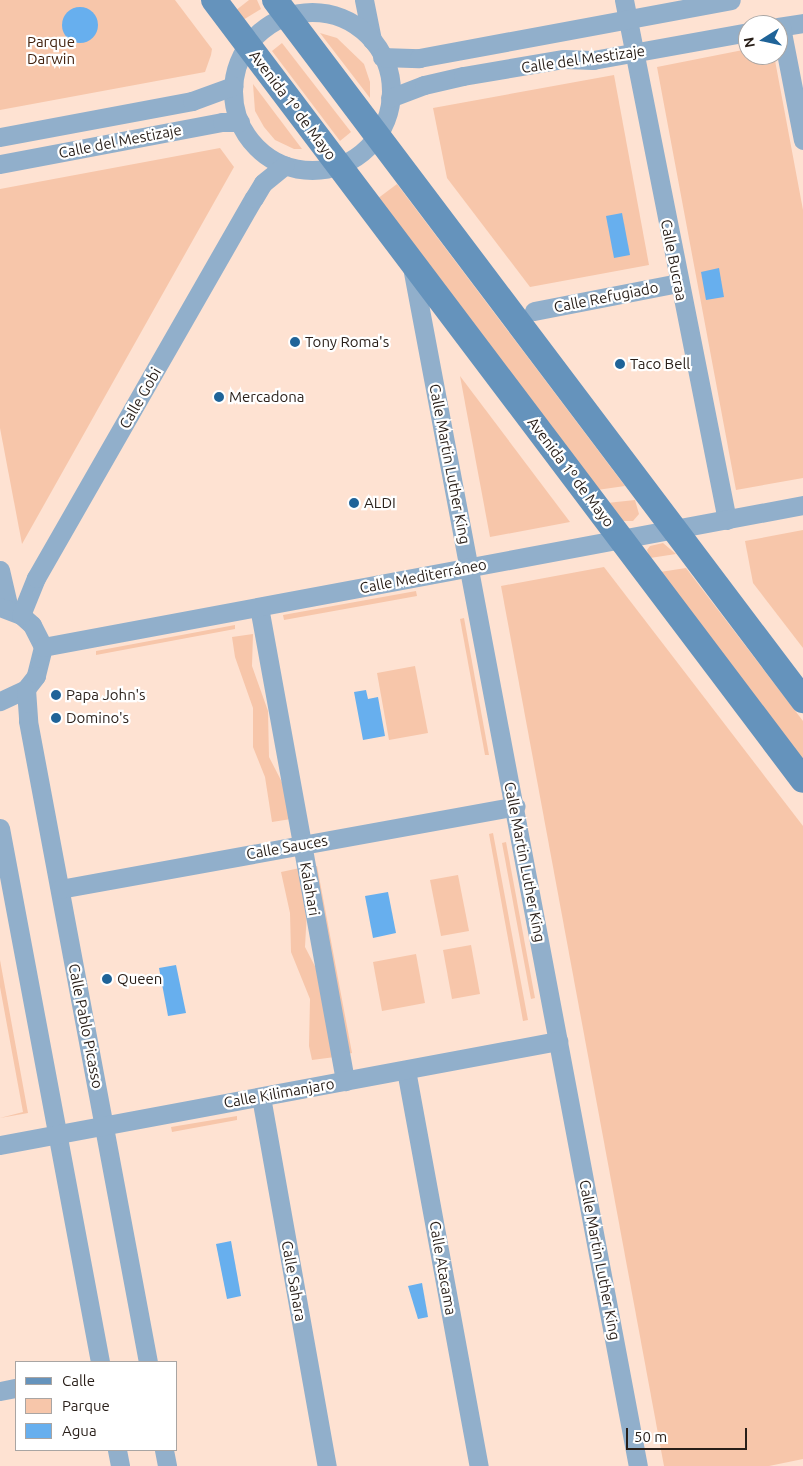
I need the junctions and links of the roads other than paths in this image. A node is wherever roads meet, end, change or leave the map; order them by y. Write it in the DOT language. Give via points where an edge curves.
graph roads {
  1 [pos="214,0"];
  2 [pos="364,0"];
  3 [pos="624,0"];
  4 [pos="731,0"];
  5 [pos="281,8"];
  6 [pos="627,19"];
  7 [pos="803,23"];
  8 [pos="788,26"];
  9 [pos="738,34"];
  10 [pos="372,40"];
  11 [pos="248,45"];
  12 [pos="634,53"];
  13 [pos="382,57"];
  14 [pos="788,65"];
  15 [pos="233,86"];
  16 [pos="390,98"];
  17 [pos="240,122"];
  18 [pos="377,135"];
  19 [pos="0,137"];
  20 [pos="803,140"];
  21 [pos="265,154"];
  22 [pos="0,164"];
  23 [pos="285,165"];
  24 [pos="338,165"];
  25 [pos="263,184"];
  26 [pos="410,258"];
  27 [pos="678,282"];
  28 [pos="534,311"];
  29 [pos="803,505"];
  30 [pos="727,520"];
  31 [pos="676,529"];
  32 [pos="622,539"];
  33 [pos="469,567"];
  34 [pos="0,570"];
  35 [pos="259,607"];
  36 [pos="10,610"];
  37 [pos="43,647"];
  38 [pos="26,689"];
  39 [pos="803,700"];
  40 [pos="0,701"];
  41 [pos="803,780"];
  42 [pos="515,806"];
  43 [pos="0,828"];
  44 [pos="301,844"];
  45 [pos="60,889"];
  46 [pos="6,898"];
  47 [pos="558,1041"];
  48 [pos="406,1070"];
  49 [pos="345,1081"];
  50 [pos="261,1097"];
  51 [pos="105,1126"];
  52 [pos="57,1135"];
  53 [pos="0,1146"];
  54 [pos="100,1361"];
  55 [pos="148,1361"];
  56 [pos="15,1388"];
  57 [pos="0,1391"];
  58 [pos="117,1451"];
  59 [pos="164,1451"];
  60 [pos="120,1466"];
  61 [pos="167,1466"];
  62 [pos="327,1466"];
  63 [pos="479,1466"];
  64 [pos="638,1466"];
  1 -- 11 [label="street, Avenida 1º de Mayo"];
  2 -- 10 [label="street"];
  3 -- 6 [label="street, Calle Bucraa"];
  4 -- 6 [label="street, Calle del Mestizaje"];
  5 -- 10 [label="street, Avenida 1º de Mayo" via="323,12 342,18"];
  5 -- 11 [label="street, Avenida 1º de Mayo"];
  5 -- 18 [label="street"];
  6 -- 12 [label="street, Calle Bucraa"];
  6 -- 13 [label="street, Calle del Mestizaje" via="419,58"];
  7 -- 8 [label="street"];
  9 -- 12 [label="street, Calle del Mestizaje"];
  10 -- 13 [label="street, Avenida 1º de Mayo"];
  11 -- 15 [label="street, Avenida 1º de Mayo" via="238,64"];
  11 -- 24 [label="street, Avenida 1º de Mayo"];
  12 -- 16 [label="street, Calle del Mestizaje" via="593,60 564,59 463,76 424,85"];
  12 -- 27 [label="street, Calle Bucraa"];
  13 -- 16 [label="street, Avenida 1º de Mayo" via="388,71"];
  14 -- 20 [label="street"];
  15 -- 17 [label="street, Avenida 1º de Mayo"];
  15 -- 19 [label="street, Calle del Mestizaje" via="192,101"];
  16 -- 18 [label="street, Avenida 1º de Mayo" via="385,121"];
  17 -- 21 [label="street, Avenida 1º de Mayo"];
  17 -- 22 [label="street, Calle del Mestizaje" via="205,125"];
  18 -- 24 [label="street, Avenida 1º de Mayo" via="356,156"];
  18 -- 31 [label="street"];
  21 -- 23 [label="street, Avenida 1º de Mayo"];
  21 -- 25 [label="street, Calle Gobi"];
  23 -- 24 [label="street, Avenida 1º de Mayo" via="303,169"];
  23 -- 25 [label="street, Calle Gobi"];
  24 -- 26 [label="street, Avenida 1º de Mayo"];
  25 -- 36 [label="street, Calle Gobi" via="36,578"];
  26 -- 32 [label="street, Avenida 1º de Mayo"];
  26 -- 33 [label="street, Calle Martin Luther King"];
  27 -- 28 [label="street, Calle Refugiado"];
  27 -- 30 [label="street, Calle Bucraa"];
  29 -- 30 [label="street, Calle Mediterráneo"];
  30 -- 31 [label="street, Calle Mediterráneo"];
  31 -- 32 [label="street, Calle Mediterráneo"];
  31 -- 39 [label="street"];
  32 -- 33 [label="street, Calle Mediterráneo"];
  32 -- 41 [label="street, Avenida 1º de Mayo"];
  33 -- 35 [label="street, Calle Mediterráneo"];
  33 -- 42 [label="street, Calle Martin Luther King"];
  34 -- 36 [label="street"];
  35 -- 37 [label="street, Calle Mediterráneo"];
  35 -- 44 [label="street, Kalahari"];
  36 -- 37 [label="street" via="32,625"];
  37 -- 38 [label="street" via="36,676"];
  38 -- 40 [label="street"];
  38 -- 45 [label="street, Calle Pablo Picasso" via="28,721"];
  42 -- 44 [label="street, Calle Sauces"];
  42 -- 47 [label="street, Calle Martin Luther King"];
  43 -- 46 [label="street"];
  44 -- 45 [label="street, Calle Sauces"];
  44 -- 49 [label="street, Kalahari"];
  45 -- 51 [label="street, Calle Pablo Picasso"];
  46 -- 52 [label="street"];
  47 -- 48 [label="street, Calle Kilimanjaro"];
  47 -- 64 [label="street, Calle Martin Luther King"];
  48 -- 49 [label="street, Calle Kilimanjaro"];
  48 -- 63 [label="street, Calle Atacama"];
  49 -- 50 [label="street, Calle Kilimanjaro"];
  50 -- 51 [label="street, Calle Kilimanjaro"];
  50 -- 62 [label="street, Calle Sahara"];
  51 -- 52 [label="street, Calle Kilimanjaro"];
  51 -- 55 [label="street, Calle Pablo Picasso"];
  52 -- 53 [label="street, Calle Kilimanjaro"];
  52 -- 54 [label="street"];
  56 -- 57 [label="street"];
  58 -- 60 [label="street"];
  59 -- 61 [label="street"];
}
